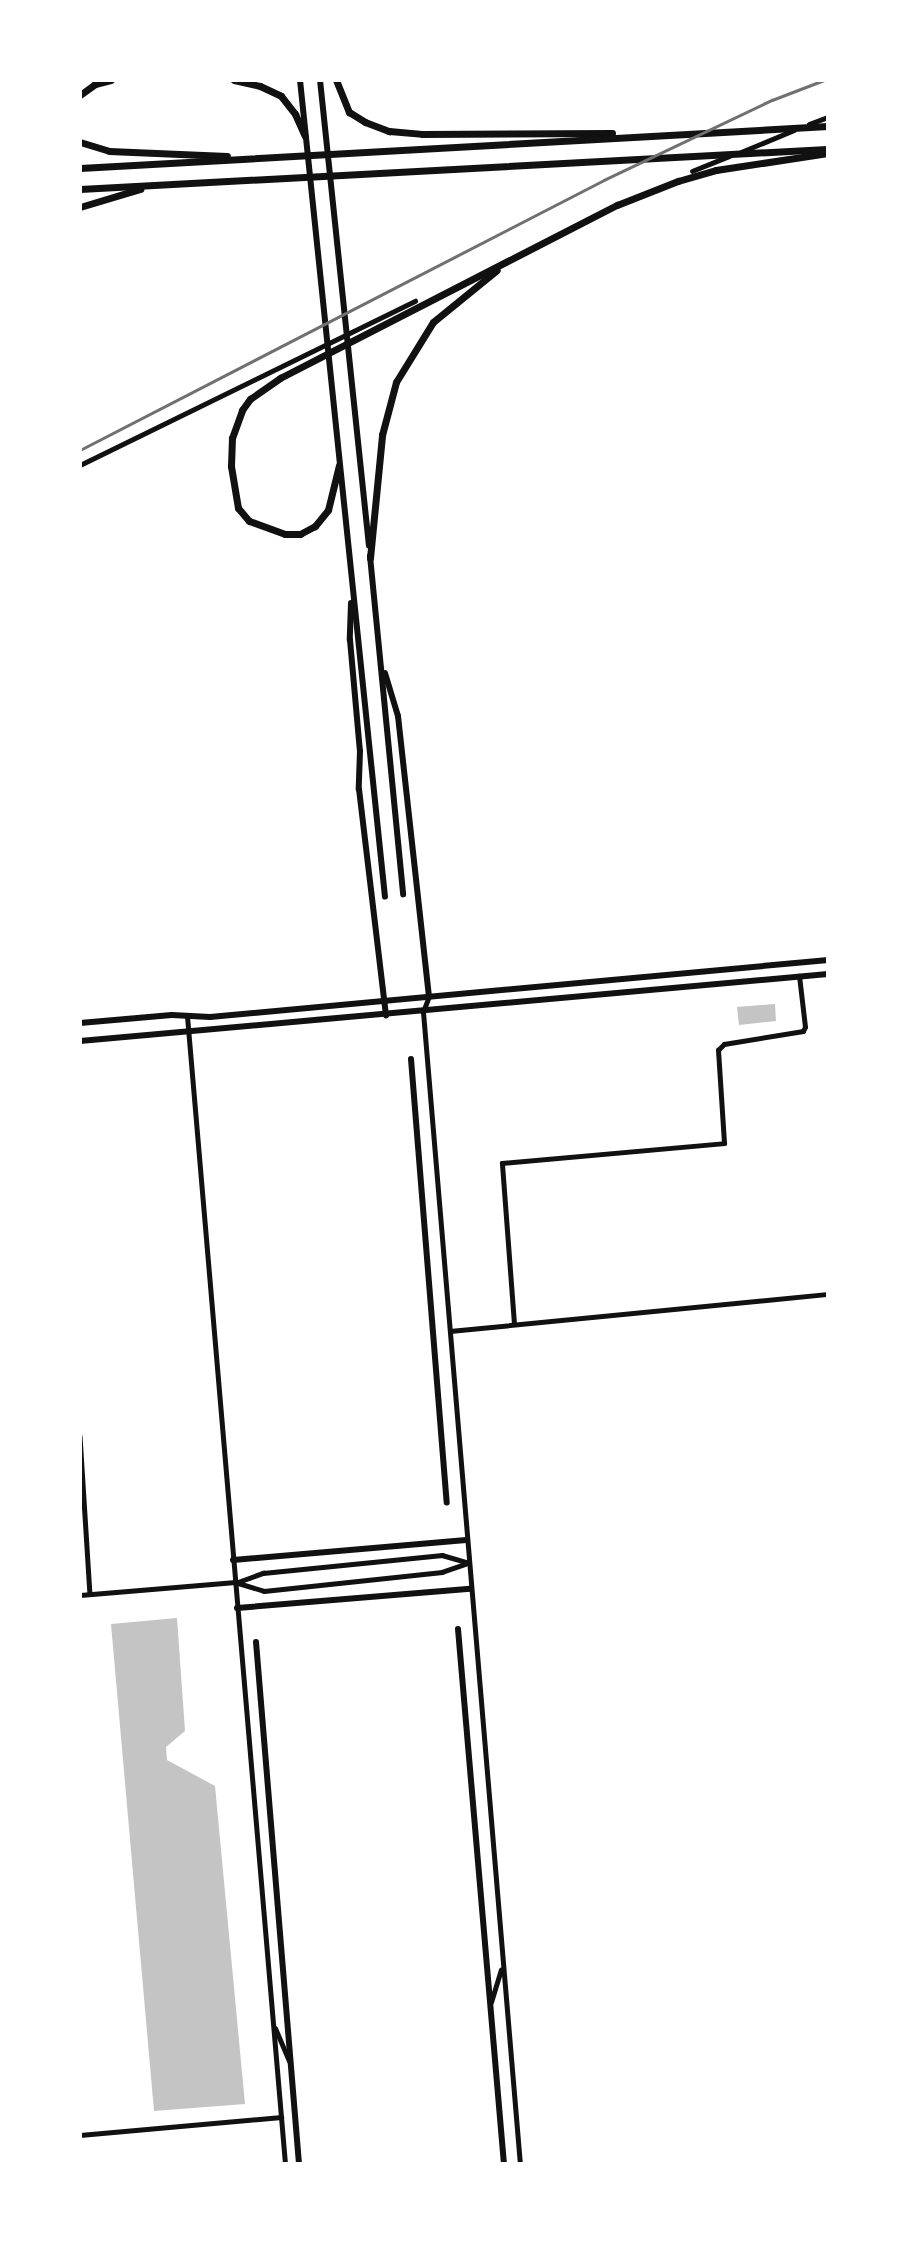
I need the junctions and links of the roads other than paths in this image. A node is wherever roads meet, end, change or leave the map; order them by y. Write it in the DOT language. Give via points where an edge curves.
graph roads {
  1 [pos="111,80"];
  2 [pos="234,80"];
  3 [pos="300,80"];
  4 [pos="320,80"];
  5 [pos="336,80"];
  6 [pos="80,95"];
  7 [pos="828,117"];
  8 [pos="828,126"];
  9 [pos="683,133"];
  10 [pos="305,135"];
  11 [pos="80,142"];
  12 [pos="828,151"];
  13 [pos="269,158"];
  14 [pos="80,167"];
  15 [pos="692,171"];
  16 [pos="152,186"];
  17 [pos="80,189"];
  18 [pos="80,207"];
  19 [pos="513,257"];
  20 [pos="415,301"];
  21 [pos="340,464"];
  22 [pos="80,465"];
  23 [pos="370,558"];
  24 [pos="351,576"];
  25 [pos="380,657"];
  26 [pos="403,894"];
  27 [pos="384,897"];
  28 [pos="828,960"];
  29 [pos="828,974"];
  30 [pos="799,976"];
  31 [pos="429,996"];
  32 [pos="385,1000"];
  33 [pos="423,1012"];
  34 [pos="386,1015"];
  35 [pos="187,1016"];
  36 [pos="80,1023"];
  37 [pos="188,1032"];
  38 [pos="80,1041"];
  39 [pos="411,1059"];
  40 [pos="828,1294"];
  41 [pos="514,1324"];
  42 [pos="449,1331"];
  43 [pos="80,1436"];
  44 [pos="447,1503"];
  45 [pos="466,1539"];
  46 [pos="233,1560"];
  47 [pos="468,1563"];
  48 [pos="235,1583"];
  49 [pos="470,1589"];
  50 [pos="90,1594"];
  51 [pos="80,1595"];
  52 [pos="237,1608"];
  53 [pos="458,1629"];
  54 [pos="256,1642"];
  55 [pos="503,1964"];
  56 [pos="491,2002"];
  57 [pos="273,2022"];
  58 [pos="291,2068"];
  59 [pos="281,2117"];
  60 [pos="80,2134"];
  61 [pos="285,2164"];
  62 [pos="299,2164"];
  63 [pos="504,2164"];
  64 [pos="520,2164"];
  1 -- 6 [label="highway" via="94,84"];
  2 -- 10 [label="highway" via="281,96"];
  3 -- 10 [label="main road"];
  4 -- 23 [label="main road"];
  5 -- 9 [label="highway" via="349,111 389,131"];
  7 -- 15 [label="street"];
  8 -- 9 [label="highway"];
  9 -- 13 [label="highway"];
  10 -- 21 [label="main road"];
  11 -- 13 [label="highway" via="109,151"];
  12 -- 16 [label="highway"];
  12 -- 19 [label="highway" via="678,181 617,205"];
  13 -- 14 [label="highway"];
  16 -- 17 [label="highway"];
  16 -- 18 [label="highway"];
  19 -- 21 [label="highway" via="281,378 242,410 232,438 231,466 238,508 249,521 285,534 300,534 315,526 328,510"];
  19 -- 23 [label="highway" via="433,322 396,382 378,457"];
  20 -- 22 [label="street"];
  21 -- 24 [label="main road"];
  23 -- 25 [label="main road"];
  24 -- 27 [label="main road"];
  24 -- 32 [label="main road" via="359,789"];
  25 -- 26 [label="main road"];
  25 -- 31 [label="main road" via="398,716"];
  28 -- 31 [label="main road"];
  29 -- 30 [label="main road"];
  30 -- 33 [label="main road"];
  30 -- 41 [label="street" via="803,1031 724,1044 718,1050 724,1143 502,1163"];
  31 -- 32 [label="main road"];
  31 -- 33 [label="main road"];
  32 -- 34 [label="main road"];
  32 -- 35 [label="main road"];
  33 -- 34 [label="main road"];
  33 -- 42 [label="main road"];
  34 -- 37 [label="main road"];
  35 -- 36 [label="main road"];
  35 -- 37 [label="main road"];
  37 -- 38 [label="main road"];
  37 -- 46 [label="main road"];
  39 -- 44 [label="main road"];
  40 -- 41 [label="street"];
  41 -- 42 [label="street"];
  42 -- 45 [label="main road"];
  43 -- 50 [label="street"];
  45 -- 46 [label="main road"];
  45 -- 47 [label="main road"];
  46 -- 48 [label="main road"];
  47 -- 48 [label="street" via="442,1572 277,1590"];
  47 -- 48 [label="street" via="442,1555 263,1573"];
  47 -- 49 [label="main road"];
  48 -- 50 [label="main road"];
  48 -- 52 [label="main road"];
  49 -- 52 [label="main road"];
  49 -- 55 [label="main road"];
  50 -- 51 [label="main road"];
  52 -- 57 [label="main road"];
  53 -- 56 [label="main road"];
  54 -- 58 [label="main road"];
  55 -- 56 [label="main road"];
  55 -- 64 [label="main road"];
  56 -- 63 [label="main road"];
  57 -- 58 [label="main road"];
  57 -- 59 [label="main road"];
  58 -- 62 [label="main road"];
  59 -- 60 [label="street"];
  59 -- 61 [label="main road"];
}
